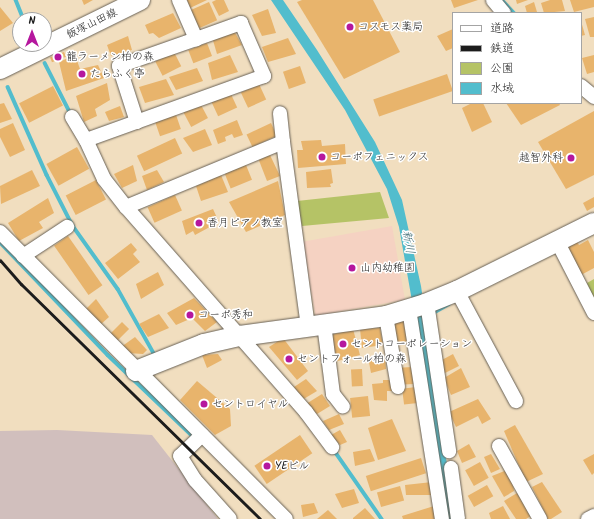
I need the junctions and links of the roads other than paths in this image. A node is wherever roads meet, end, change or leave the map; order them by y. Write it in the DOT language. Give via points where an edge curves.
graph roads {
  1 [pos="140,0"];
  2 [pos="179,0"];
  3 [pos="492,0"];
  4 [pos="503,12"];
  5 [pos="196,39"];
  6 [pos="0,69"];
  7 [pos="582,87"];
  8 [pos="594,97"];
  9 [pos="280,113"];
  10 [pos="72,117"];
  11 [pos="137,122"];
  12 [pos="86,140"];
  13 [pos="283,142"];
  14 [pos="126,207"];
  15 [pos="594,223"];
  16 [pos="67,227"];
  17 [pos="0,232"];
  18 [pos="557,241"];
  19 [pos="23,256"];
  20 [pos="458,291"];
  21 [pos="418,306"];
  22 [pos="594,313"];
  23 [pos="386,316"];
  24 [pos="316,325"];
  25 [pos="240,336"];
  26 [pos="136,371"];
  27 [pos="398,387"];
  28 [pos="516,401"];
  29 [pos="343,407"];
  30 [pos="199,438"];
  31 [pos="499,446"];
  32 [pos="332,447"];
  33 [pos="449,451"];
  34 [pos="451,468"];
  35 [pos="594,516"];
  36 [pos="230,519"];
  37 [pos="286,519"];
  38 [pos="442,519"];
  39 [pos="458,519"];
  40 [pos="540,519"];
  41 [pos="588,519"];
  1 -- 6 [label="street, 飯塚山田線"];
  2 -- 5 [label="street"];
  3 -- 4 [label="street"];
  5 -- 11 [label="street" via="119,66"];
  5 -- 11 [label="street" via="241,23 264,76"];
  7 -- 8 [label="street"];
  9 -- 13 [label="street"];
  10 -- 12 [label="street"];
  11 -- 12 [label="street"];
  12 -- 14 [label="street" via="104,179"];
  13 -- 14 [label="street"];
  13 -- 24 [label="street"];
  14 -- 25 [label="street"];
  15 -- 18 [label="street"];
  16 -- 19 [label="street"];
  17 -- 19 [label="street"];
  18 -- 20 [label="street"];
  18 -- 22 [label="street"];
  19 -- 26 [label="street"];
  20 -- 21 [label="street"];
  20 -- 28 [label="street"];
  21 -- 23 [label="street"];
  21 -- 33 [label="street"];
  21 -- 38 [label="street"];
  23 -- 24 [label="street"];
  23 -- 27 [label="street"];
  24 -- 25 [label="street"];
  24 -- 29 [label="street" via="333,394"];
  25 -- 26 [label="street" via="204,344"];
  25 -- 32 [label="street" via="306,412"];
  26 -- 30 [label="street"];
  30 -- 36 [label="street" via="180,456 195,480"];
  30 -- 37 [label="street"];
  31 -- 40 [label="street"];
  34 -- 39 [label="street"];
  35 -- 41 [label="street"];
}
